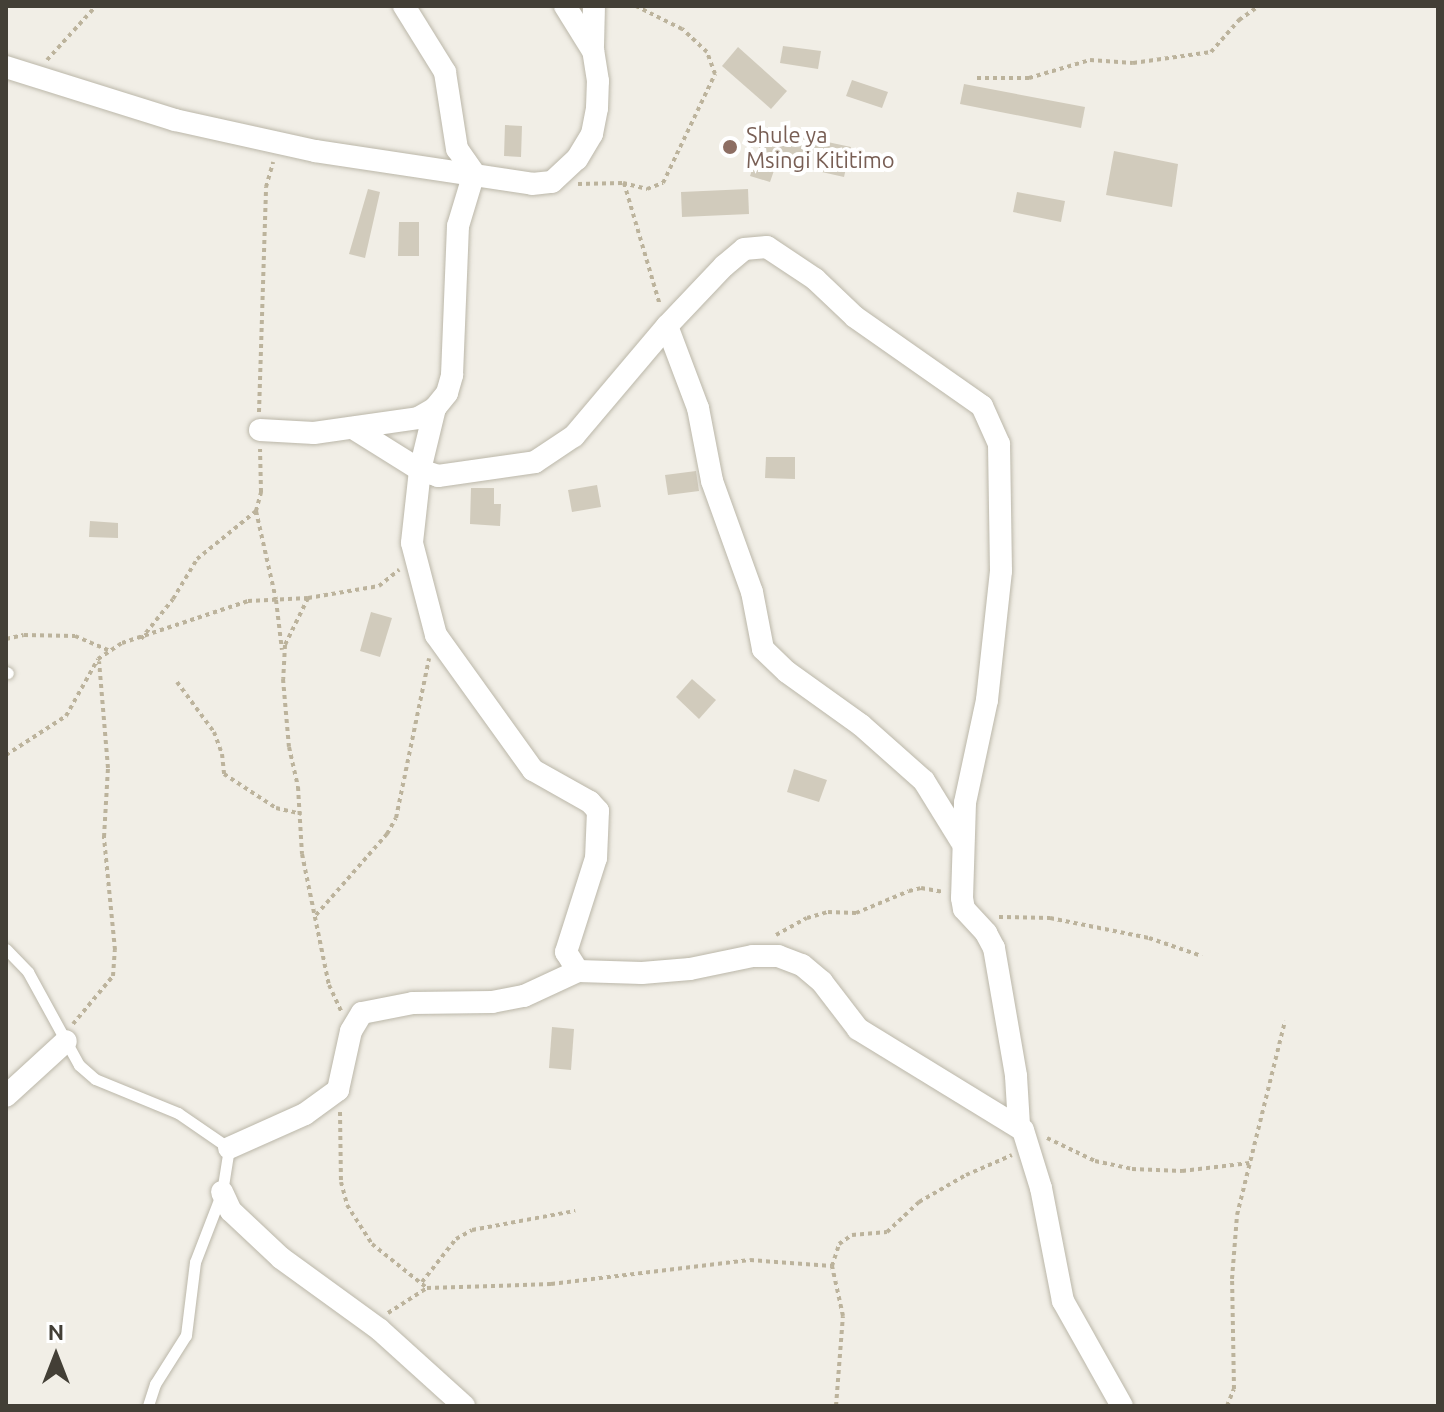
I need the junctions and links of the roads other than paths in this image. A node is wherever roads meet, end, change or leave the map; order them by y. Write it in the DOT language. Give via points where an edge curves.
graph roads {
  1 [pos="404,6"];
  2 [pos="565,6"];
  3 [pos="594,6"];
  4 [pos="593,51"];
  5 [pos="16,70"];
  6 [pos="474,173"];
  7 [pos="667,326"];
  8 [pos="435,408"];
  9 [pos="260,430"];
  10 [pos="356,430"];
  11 [pos="420,470"];
  12 [pos="961,841"];
  13 [pos="6,949"];
  14 [pos="578,971"];
  15 [pos="66,1041"];
  16 [pos="6,1096"];
  17 [pos="1024,1134"];
  18 [pos="229,1148"];
  19 [pos="222,1192"];
  20 [pos="148,1406"];
  21 [pos="464,1406"];
  22 [pos="1122,1406"];
  1 -- 6 [label="street" via="445,72 457,149"];
  2 -- 4 [label="street"];
  3 -- 4 [label="street"];
  4 -- 6 [label="street" via="598,81 592,134 577,159 552,182 532,184"];
  5 -- 6 [label="street" via="175,120 315,151"];
  6 -- 8 [label="street" via="458,226 452,375"];
  7 -- 11 [label="street" via="605,402 555,451 535,462 455,475"];
  7 -- 12 [label="street" via="698,408 712,481 752,592 763,649 924,781"];
  7 -- 12 [label="street" via="744,249 767,247 982,406 999,444 1001,571 987,700"];
  8 -- 10 [label="street" via="418,418"];
  8 -- 11 [label="street"];
  9 -- 10 [label="street"];
  10 -- 11 [label="street"];
  11 -- 14 [label="street" via="412,543 436,635 533,770 598,811 596,858 566,952"];
  12 -- 17 [label="street" via="968,912 994,948"];
  13 -- 15 [label="lane" via="28,972"];
  14 -- 17 [label="street" via="690,969 778,956 802,965 822,982 858,1029"];
  14 -- 18 [label="street" via="524,996 413,1003 362,1013 351,1031 338,1090 305,1114"];
  15 -- 16 [label="street"];
  15 -- 18 [label="lane" via="79,1065 95,1079 153,1100"];
  17 -- 22 [label="street" via="1063,1301"];
  18 -- 19 [label="lane"];
  19 -- 20 [label="lane" via="195,1262 186,1335 155,1384"];
  19 -- 21 [label="street" via="231,1211 281,1258 365,1318"];
}
